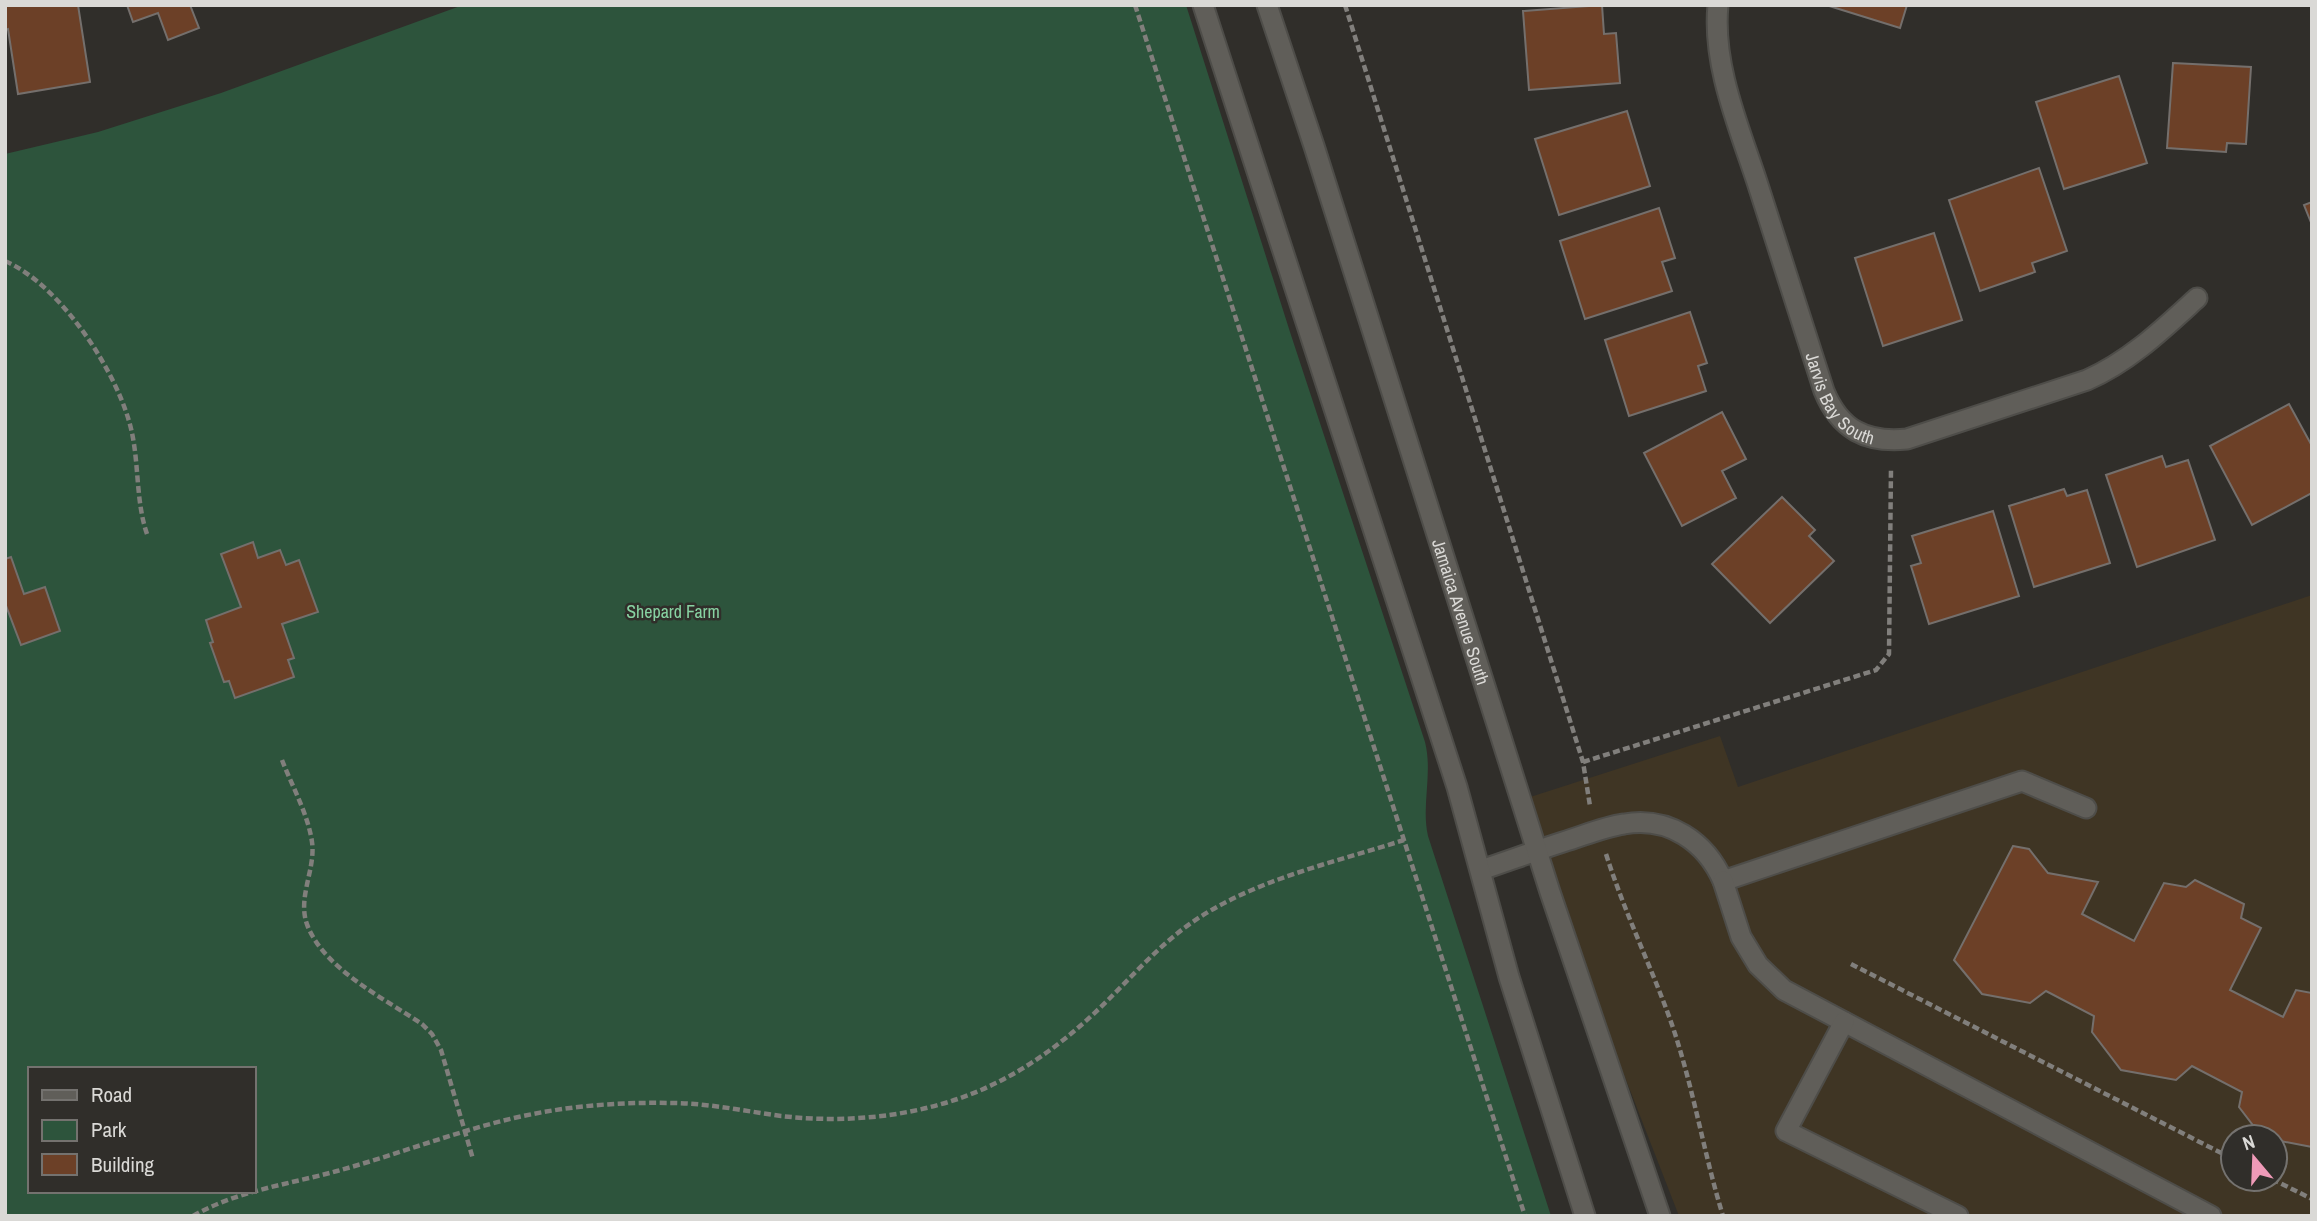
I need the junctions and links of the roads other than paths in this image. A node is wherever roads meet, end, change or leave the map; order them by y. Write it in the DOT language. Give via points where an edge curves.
graph roads {
  1 [pos="1203,5"];
  2 [pos="1267,5"];
  3 [pos="1718,5"];
  4 [pos="2197,298"];
  5 [pos="2086,808"];
  6 [pos="1537,851"];
  7 [pos="1481,870"];
  8 [pos="1723,881"];
  9 [pos="1844,1022"];
  10 [pos="1585,1216"];
  11 [pos="1660,1216"];
  12 [pos="1958,1216"];
  13 [pos="2211,1216"];
  1 -- 7 [label="street"];
  2 -- 6 [label="street, Jamaica Avenue South"];
  3 -- 4 [label="street, Jarvis Bay South" via="1719,41 1730,97 1824,391 1843,422 1866,436 1891,441 1925,435 2099,374 2141,347"];
  5 -- 8 [label="street" via="2022,781"];
  6 -- 7 [label="street"];
  6 -- 8 [label="street" via="1598,830 1637,823 1664,826 1704,850"];
  6 -- 11 [label="street, Jamaica Avenue South"];
  7 -- 10 [label="street" via="1509,977"];
  8 -- 9 [label="street" via="1741,937 1758,965 1784,990"];
  9 -- 12 [label="street" via="1786,1131"];
  9 -- 13 [label="street"];
}
